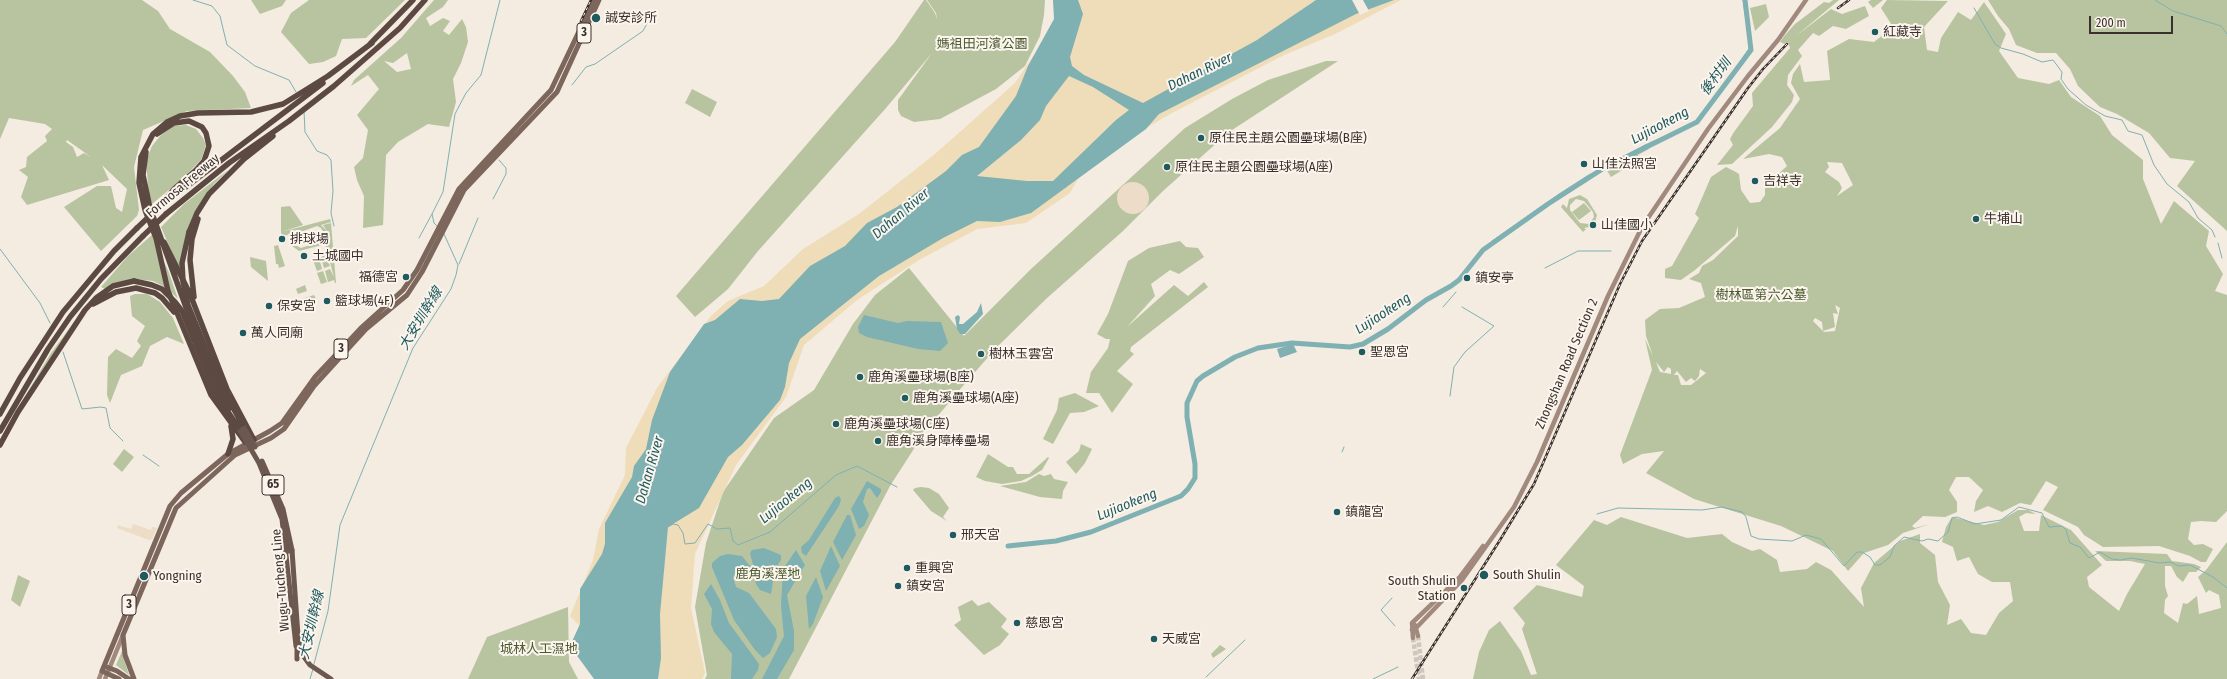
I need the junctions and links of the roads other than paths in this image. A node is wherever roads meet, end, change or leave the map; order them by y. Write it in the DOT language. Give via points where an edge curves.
graph roads {
  1 [pos="413,0"];
  2 [pos="425,0"];
  3 [pos="594,0"];
  4 [pos="599,0"];
  5 [pos="1806,0"];
  6 [pos="299,98"];
  7 [pos="289,121"];
  8 [pos="221,182"];
  9 [pos="160,207"];
  10 [pos="442,228"];
  11 [pos="157,236"];
  12 [pos="85,310"];
  13 [pos="200,321"];
  14 [pos="182,326"];
  15 [pos="0,414"];
  16 [pos="230,424"];
  17 [pos="240,426"];
  18 [pos="0,431"];
  19 [pos="254,440"];
  20 [pos="246,443"];
  21 [pos="0,445"];
  22 [pos="228,454"];
  23 [pos="1530,474"];
  24 [pos="169,517"];
  25 [pos="287,531"];
  26 [pos="1412,623"];
  27 [pos="1417,627"];
  28 [pos="1412,630"];
  29 [pos="123,635"];
  30 [pos="297,659"];
  31 [pos="106,669"];
  32 [pos="99,679"];
  33 [pos="104,679"];
  34 [pos="119,679"];
  35 [pos="129,679"];
  36 [pos="134,679"];
  37 [pos="331,679"];
  38 [pos="335,679"];
  1 -- 6 [label="highway" via="372,43"];
  2 -- 7 [label="highway, Formosa Freeway" via="378,49"];
  3 -- 10 [label="main road, 3" via="551,90 459,189"];
  4 -- 10 [label="main road, 3" via="556,92 464,190"];
  5 -- 23 [label="main road, Zhongshan Road Section 2" via="1708,129 1642,227"];
  6 -- 9 [label="highway, Formosa Freeway"];
  6 -- 11 [label="highway" via="251,112 180,116 167,122 153,134 141,157 138,175 145,210"];
  7 -- 8 [label="highway"];
  7 -- 18 [label="highway, Formosa Freeway, bridge" via="229,163 142,236 70,317 48,349"];
  8 -- 13 [label="highway" via="200,212 190,249 193,293"];
  8 -- 17 [label="highway, bridge" via="203,202 188,232 182,263 183,282 188,305"];
  9 -- 11 [label="highway" via="174,189 196,170 208,153 210,146 206,133 196,123 182,121 168,126 155,137 146,154 143,175 145,192"];
  9 -- 15 [label="highway, Formosa Freeway, bridge" via="137,228 63,312"];
  10 -- 19 [label="main road, 3" via="403,290 362,327 318,374 282,423"];
  10 -- 24 [label="main road, 3" via="422,272 407,295 366,329 314,386 284,429 235,455 181,502"];
  11 -- 13 [label="highway" via="187,288"];
  11 -- 14 [label="highway" via="168,291"];
  11 -- 17 [label="highway, bridge" via="200,348"];
  12 -- 14 [label="highway" via="116,292 136,288 155,293 162,298"];
  12 -- 17 [label="highway, bridge" via="108,288 123,283 134,281 162,289 182,312 215,392"];
  12 -- 21 [label="highway" via="18,412"];
  13 -- 19 [label="highway" via="217,367"];
  14 -- 16 [label="highway" via="215,402"];
  16 -- 20 [label="highway"];
  16 -- 22 [label="highway" via="233,439"];
  17 -- 25 [label="highway, Wugu-Tucheng Line / 65, bridge" via="277,494"];
  19 -- 20 [label="main road, 3"];
  20 -- 22 [label="main road, 3"];
  22 -- 24 [label="main road, 3" via="180,494"];
  23 -- 26 [label="main road, Zhongshan Road Section 2" via="1496,528 1459,578"];
  23 -- 27 [label="main road, Zhongshan Road Section 2" via="1514,507 1465,575"];
  24 -- 29 [label="main road, 3"];
  24 -- 31 [label="main road, 3"];
  25 -- 30 [label="highway, bridge"];
  25 -- 37 [label="highway, Wugu-Tucheng Line / 65, bridge" via="296,646 313,669"];
  25 -- 38 [label="highway, Wugu-Tucheng Line / 65, bridge" via="294,571 299,643 311,664"];
  26 -- 27 [label="main road"];
  26 -- 28 [label="main road"];
  27 -- 28 [label="main road, Zhongshan Road Section 2"];
  27 -- 28 [label="main road" via="1416,637"];
  29 -- 31 [label="main road"];
  29 -- 36 [label="main road, 3" via="125,655"];
  31 -- 32 [label="main road"];
  31 -- 33 [label="main road"];
  31 -- 34 [label="main road"];
  31 -- 35 [label="main road"];
}
